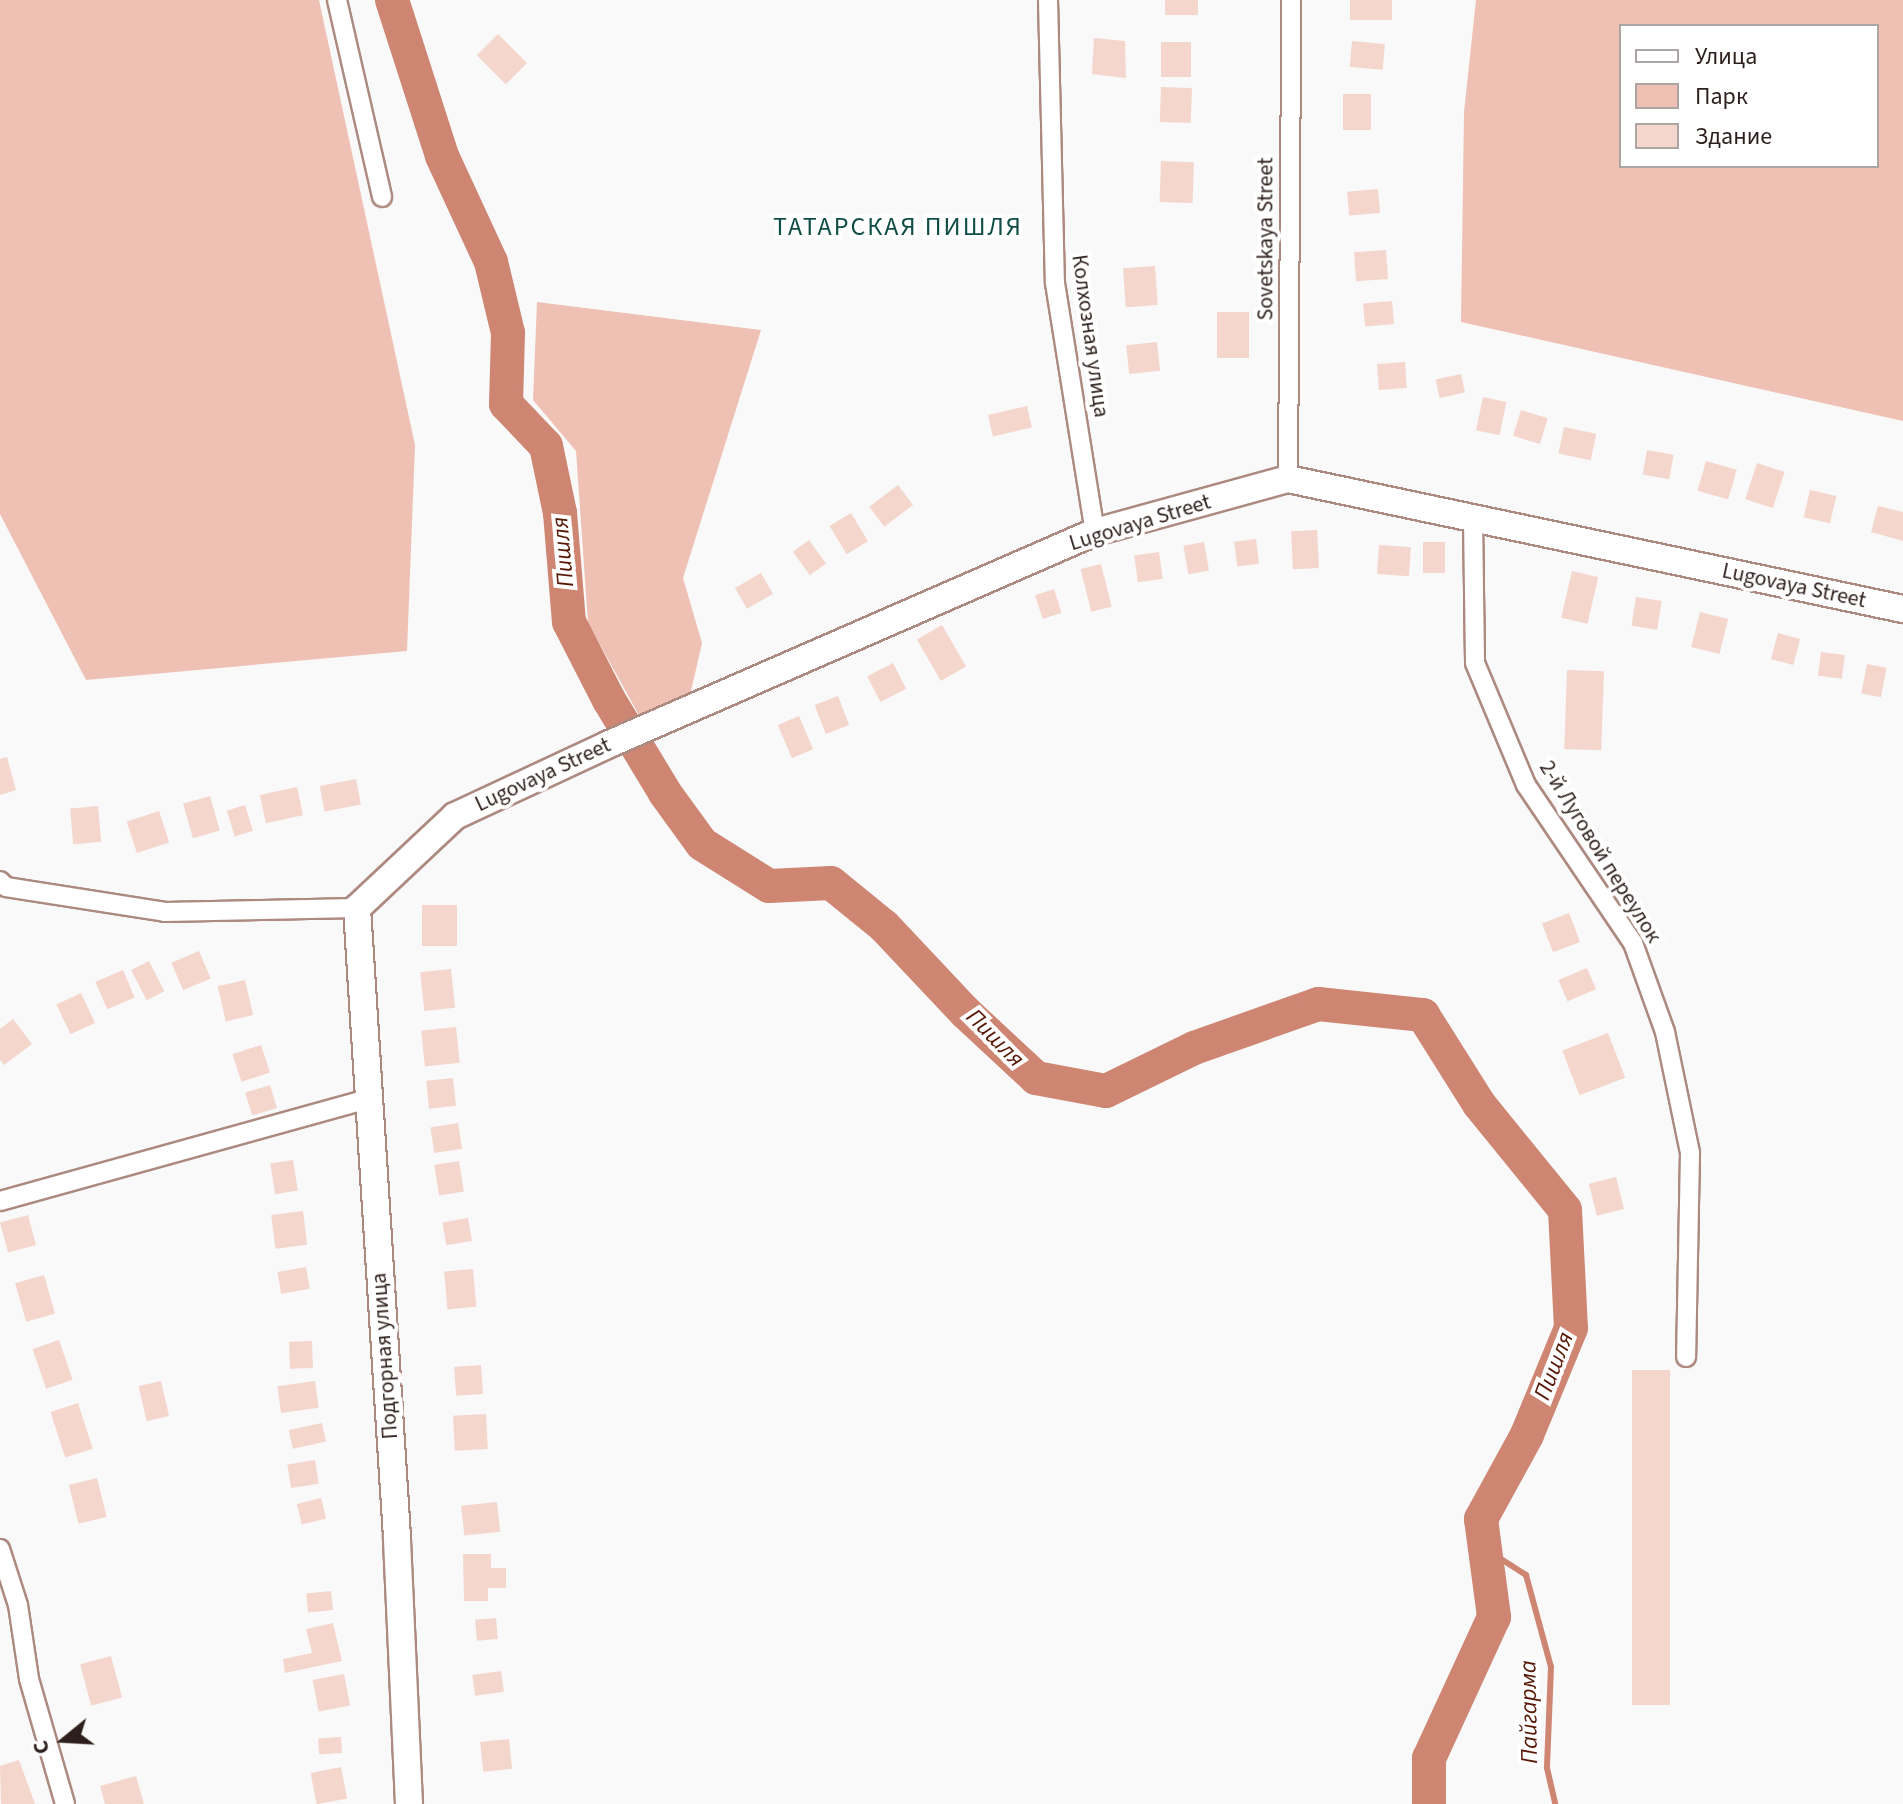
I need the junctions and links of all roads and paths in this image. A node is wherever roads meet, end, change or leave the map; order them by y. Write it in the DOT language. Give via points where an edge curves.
graph roads {
  1 [pos="337,0"];
  2 [pos="1048,0"];
  3 [pos="1291,0"];
  4 [pos="382,197"];
  5 [pos="1288,479"];
  6 [pos="1473,518"];
  7 [pos="1095,532"];
  8 [pos="1903,609"];
  9 [pos="0,881"];
  10 [pos="357,908"];
  11 [pos="369,1099"];
  12 [pos="0,1201"];
  13 [pos="1686,1357"];
  14 [pos="0,1549"];
  15 [pos="65,1804"];
  16 [pos="409,1804"];
  1 -- 4 [label="street"];
  2 -- 7 [label="street, Колхозная улица" via="1055,283"];
  3 -- 5 [label="street, Sovetskaya Street"];
  5 -- 6 [label="street, Lugovaya Street"];
  5 -- 7 [label="street, Lugovaya Street"];
  6 -- 8 [label="street, Lugovaya Street"];
  6 -- 13 [label="street, 2-й Луговой переулок" via="1475,663 1526,785 1633,943 1665,1032 1690,1153"];
  7 -- 10 [label="street, Lugovaya Street" via="455,816"];
  9 -- 10 [label="street" via="6,887 165,912"];
  10 -- 11 [label="street, Подгорная улица"];
  11 -- 12 [label="street"];
  11 -- 16 [label="street, Подгорная улица"];
  14 -- 15 [label="street" via="18,1605 29,1679"];
}
